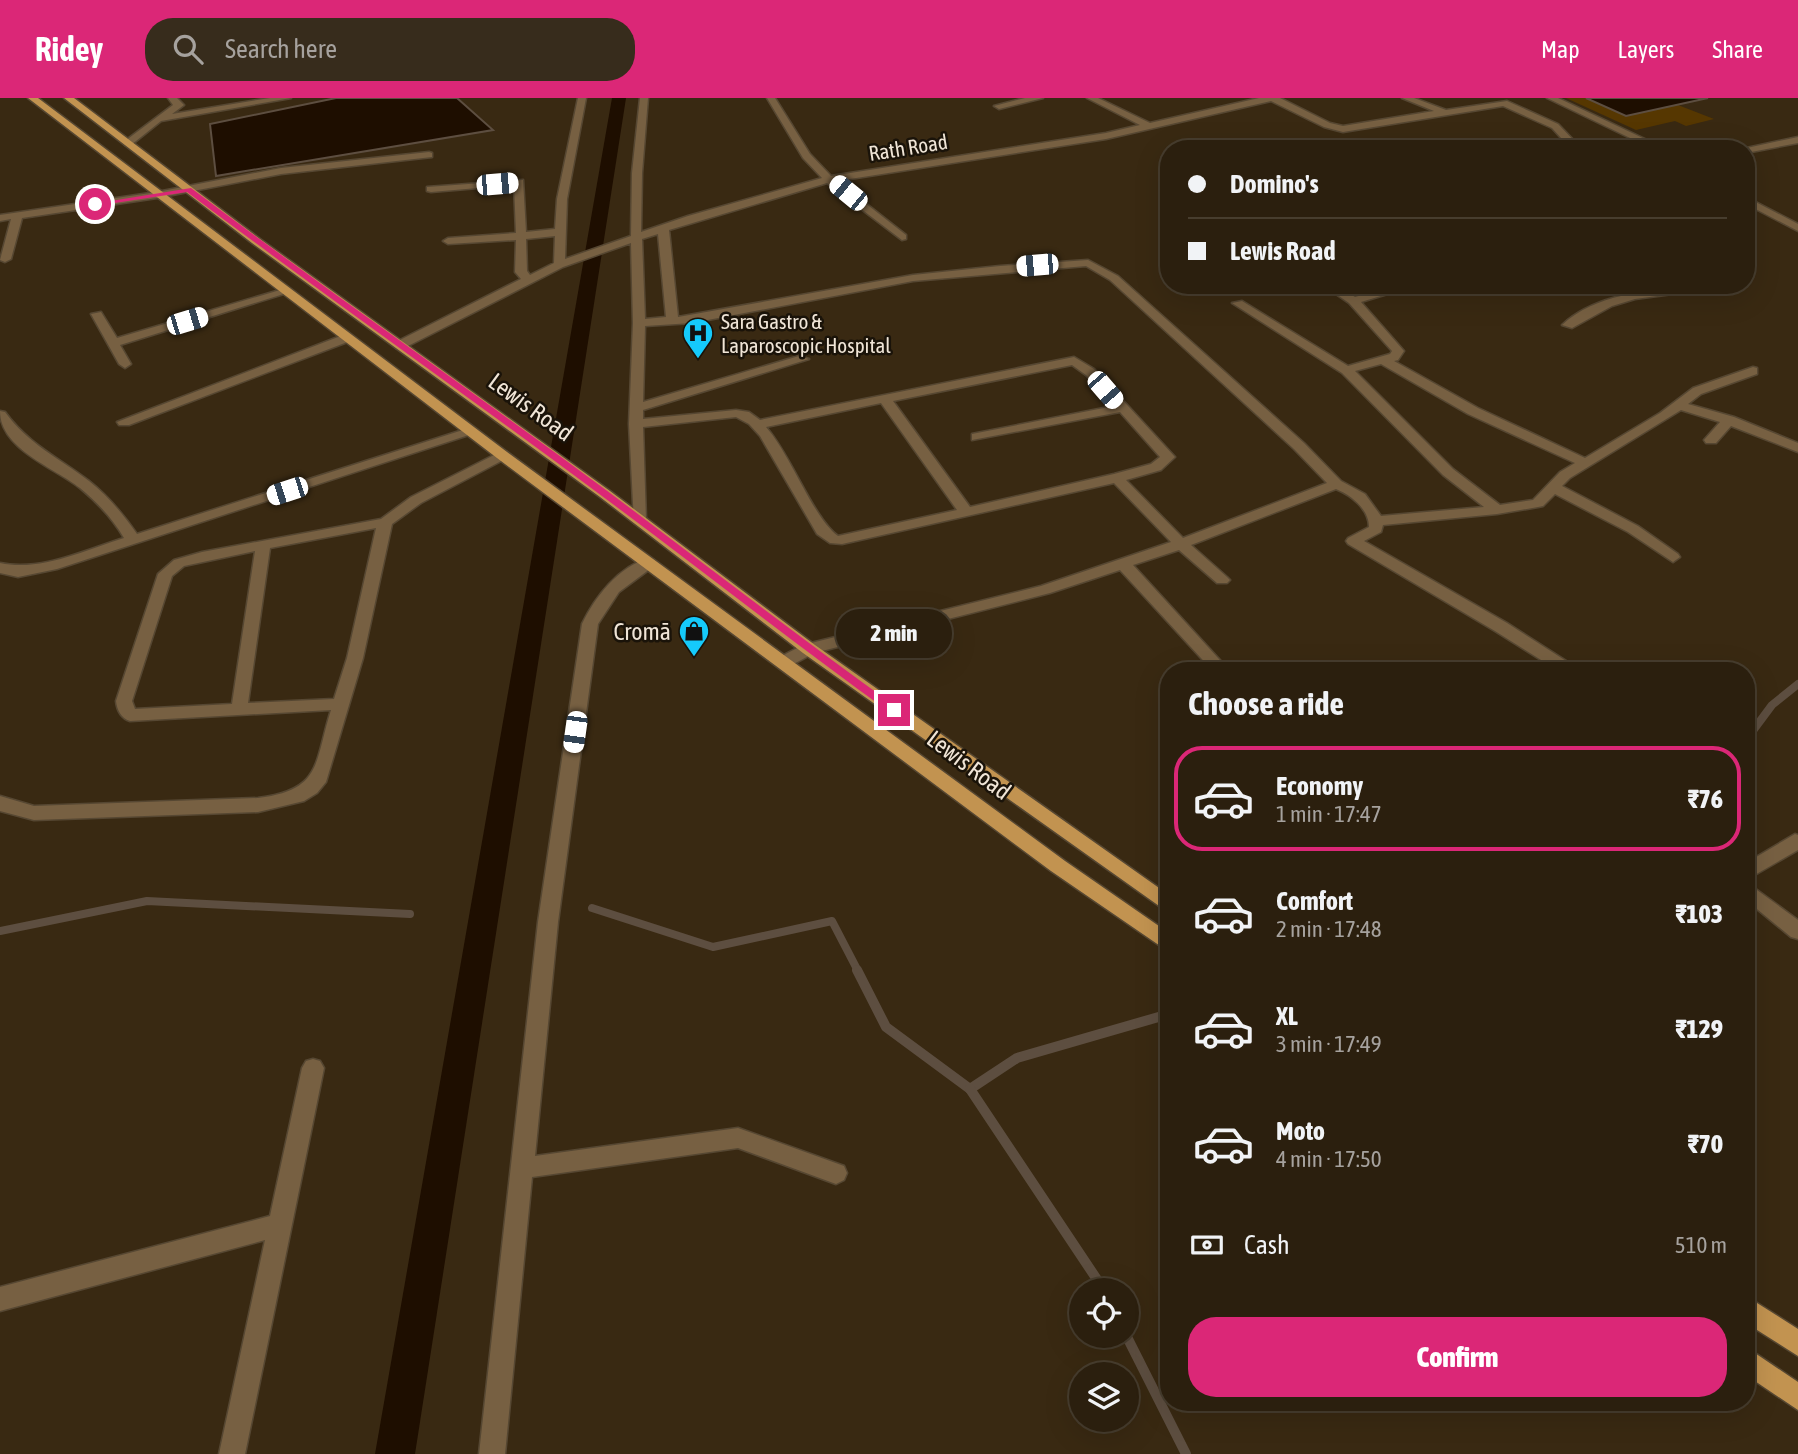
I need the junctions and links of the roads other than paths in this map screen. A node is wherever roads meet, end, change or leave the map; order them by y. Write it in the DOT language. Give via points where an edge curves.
graph roads {
  1 [pos="32,98"];
  2 [pos="68,98"];
  3 [pos="172,98"];
  4 [pos="287,98"];
  5 [pos="582,98"];
  6 [pos="643,98"];
  7 [pos="771,98"];
  8 [pos="1039,98"];
  9 [pos="1091,98"];
  10 [pos="1272,98"];
  11 [pos="1406,98"];
  12 [pos="1551,98"];
  13 [pos="999,106"];
  14 [pos="1447,113"];
  15 [pos="158,119"];
  16 [pos="1150,127"];
  17 [pos="1568,140"];
  18 [pos="1642,140"];
  19 [pos="1798,140"];
  20 [pos="128,143"];
  21 [pos="1755,148"];
  22 [pos="429,155"];
  23 [pos="830,179"];
  24 [pos="431,189"];
  25 [pos="189,190"];
  26 [pos="157,195"];
  27 [pos="1755,205"];
  28 [pos="18,215"];
  29 [pos="0,218"];
  30 [pos="663,227"];
  31 [pos="1798,228"];
  32 [pos="560,232"];
  33 [pos="521,236"];
  34 [pos="636,236"];
  35 [pos="902,237"];
  36 [pos="448,241"];
  37 [pos="5,259"];
  38 [pos="559,265"];
  39 [pos="528,280"];
  40 [pos="284,292"];
  41 [pos="1342,294"];
  42 [pos="1379,294"];
  43 [pos="1630,294"];
  44 [pos="1648,294"];
  45 [pos="1633,296"];
  46 [pos="1353,301"];
  47 [pos="1238,303"];
  48 [pos="97,314"];
  49 [pos="673,320"];
  50 [pos="639,323"];
  51 [pos="1568,326"];
  52 [pos="346,338"];
  53 [pos="114,343"];
  54 [pos="400,345"];
  55 [pos="371,356"];
  56 [pos="803,359"];
  57 [pos="1383,360"];
  58 [pos="125,364"];
  59 [pos="1346,370"];
  60 [pos="1753,371"];
  61 [pos="886,401"];
  62 [pos="1678,405"];
  63 [pos="636,408"];
  64 [pos="1121,408"];
  65 [pos="0,415"];
  66 [pos="1729,420"];
  67 [pos="124,422"];
  68 [pos="636,424"];
  69 [pos="760,424"];
  70 [pos="471,432"];
  71 [pos="977,437"];
  72 [pos="1711,440"];
  73 [pos="1798,447"];
  74 [pos="502,455"];
  75 [pos="1585,463"];
  76 [pos="1117,478"];
  77 [pos="1336,484"];
  78 [pos="1553,487"];
  79 [pos="1497,510"];
  80 [pos="966,512"];
  81 [pos="639,520"];
  82 [pos="1376,521"];
  83 [pos="386,522"];
  84 [pos="133,540"];
  85 [pos="1181,544"];
  86 [pos="262,545"];
  87 [pos="1673,557"];
  88 [pos="649,563"];
  89 [pos="1124,565"];
  90 [pos="0,568"];
  91 [pos="1222,580"];
  92 [pos="809,649"];
  93 [pos="784,662"];
  94 [pos="1214,662"];
  95 [pos="1555,662"];
  96 [pos="340,704"];
  97 [pos="239,710"];
  98 [pos="0,803"];
  99 [pos="1797,841"];
  100 [pos="1755,867"];
  101 [pos="1160,897"];
  102 [pos="1755,897"];
  103 [pos="1798,930"];
  104 [pos="1160,938"];
  105 [pos="313,1068"];
  106 [pos="522,1168"];
  107 [pos="836,1173"];
  108 [pos="280,1225"];
  109 [pos="0,1299"];
  110 [pos="1755,1314"];
  111 [pos="1798,1344"];
  112 [pos="1755,1366"];
  113 [pos="1798,1397"];
  114 [pos="232,1454"];
  115 [pos="492,1454"];
  1 -- 26 [label="main road, Lewis Road"];
  2 -- 20 [label="main road, Lewis Road"];
  3 -- 15 [label="street" via="179,104"];
  4 -- 15 [label="street"];
  5 -- 32 [label="street"];
  6 -- 34 [label="street"];
  7 -- 23 [label="street" via="806,156"];
  8 -- 13 [label="street"];
  9 -- 16 [label="street"];
  10 -- 14 [label="street" via="1343,129"];
  10 -- 16 [label="street, Rath Road"];
  11 -- 14 [label="street"];
  12 -- 18 [label="street"];
  14 -- 17 [label="street" via="1509,104 1555,126"];
  15 -- 20 [label="street"];
  16 -- 23 [label="street, Rath Road"];
  19 -- 21 [label="street"];
  20 -- 25 [label="main road, Lewis Road"];
  22 -- 25 [label="street" via="281,171"];
  23 -- 30 [label="street, Rath Road"];
  23 -- 35 [label="street"];
  24 -- 33 [label="street" via="519,182"];
  25 -- 26 [label="street"];
  25 -- 54 [label="main road, Lewis Road"];
  26 -- 28 [label="street"];
  26 -- 40 [label="main road, Lewis Road"];
  27 -- 31 [label="street"];
  28 -- 29 [label="street"];
  28 -- 37 [label="street"];
  30 -- 34 [label="street, Rath Road"];
  30 -- 49 [label="street"];
  32 -- 33 [label="street"];
  32 -- 38 [label="street"];
  33 -- 36 [label="street"];
  33 -- 39 [label="street" via="521,272"];
  34 -- 38 [label="street, Rath Road"];
  34 -- 50 [label="street"];
  38 -- 39 [label="street, Rath Road"];
  39 -- 54 [label="street, Rath Road"];
  40 -- 52 [label="main road, Lewis Road"];
  40 -- 53 [label="street"];
  41 -- 46 [label="street"];
  42 -- 46 [label="street"];
  43 -- 45 [label="street"];
  44 -- 45 [label="street"];
  45 -- 51 [label="street"];
  46 -- 57 [label="street" via="1398,351"];
  47 -- 59 [label="street"];
  48 -- 53 [label="street"];
  49 -- 50 [label="street"];
  49 -- 77 [label="street" via="913,278 1088,263 1114,278"];
  50 -- 63 [label="street"];
  52 -- 55 [label="main road, Lewis Road"];
  52 -- 67 [label="street"];
  53 -- 58 [label="street"];
  54 -- 55 [label="main road"];
  54 -- 81 [label="main road, Lewis Road"];
  55 -- 70 [label="main road, Lewis Road"];
  56 -- 63 [label="street"];
  57 -- 59 [label="street"];
  57 -- 75 [label="street" via="1473,411"];
  59 -- 79 [label="street" via="1448,472"];
  60 -- 62 [label="street" via="1697,391"];
  61 -- 64 [label="street" via="1068,360 1090,372"];
  61 -- 69 [label="street"];
  61 -- 80 [label="street"];
  62 -- 66 [label="street"];
  62 -- 75 [label="street"];
  63 -- 68 [label="street"];
  64 -- 71 [label="street"];
  64 -- 76 [label="street" via="1168,457 1156,467"];
  65 -- 84 [label="street" via="39,457 102,500"];
  66 -- 72 [label="street"];
  66 -- 73 [label="street"];
  68 -- 69 [label="street" via="732,413"];
  68 -- 81 [label="street"];
  69 -- 80 [label="street" via="822,531 835,540"];
  70 -- 74 [label="main road, Lewis Road"];
  70 -- 84 [label="street"];
  74 -- 83 [label="street" via="416,500"];
  74 -- 88 [label="main road, Lewis Road"];
  75 -- 78 [label="street"];
  76 -- 80 [label="street"];
  76 -- 85 [label="street"];
  77 -- 82 [label="street" via="1359,494"];
  77 -- 85 [label="street"];
  78 -- 79 [label="street" via="1538,503"];
  78 -- 87 [label="street" via="1633,529"];
  79 -- 82 [label="street"];
  81 -- 92 [label="main road, Lewis Road"];
  82 -- 95 [label="street" via="1376,529 1353,541"];
  83 -- 86 [label="street"];
  83 -- 96 [label="street"];
  84 -- 90 [label="street" via="52,566 18,572"];
  85 -- 89 [label="street"];
  85 -- 91 [label="street"];
  86 -- 97 [label="street"];
  86 -- 97 [label="street" via="179,563 165,575 124,701 130,715 139,716"];
  88 -- 93 [label="main road, Lewis Road"];
  88 -- 106 [label="street" via="610,591 590,624 548,922"];
  89 -- 92 [label="street" via="1007,601"];
  89 -- 94 [label="street"];
  92 -- 93 [label="street"];
  92 -- 101 [label="main road, Lewis Road"];
  93 -- 104 [label="main road, Lewis Road"];
  96 -- 97 [label="street"];
  96 -- 98 [label="street" via="317,782 308,793 290,800 34,813"];
  99 -- 100 [label="street"];
  102 -- 103 [label="street"];
  105 -- 108 [label="street"];
  106 -- 107 [label="street" via="738,1138"];
  106 -- 115 [label="street"];
  108 -- 109 [label="street"];
  108 -- 114 [label="street"];
  110 -- 111 [label="main road"];
  112 -- 113 [label="main road"];
}
